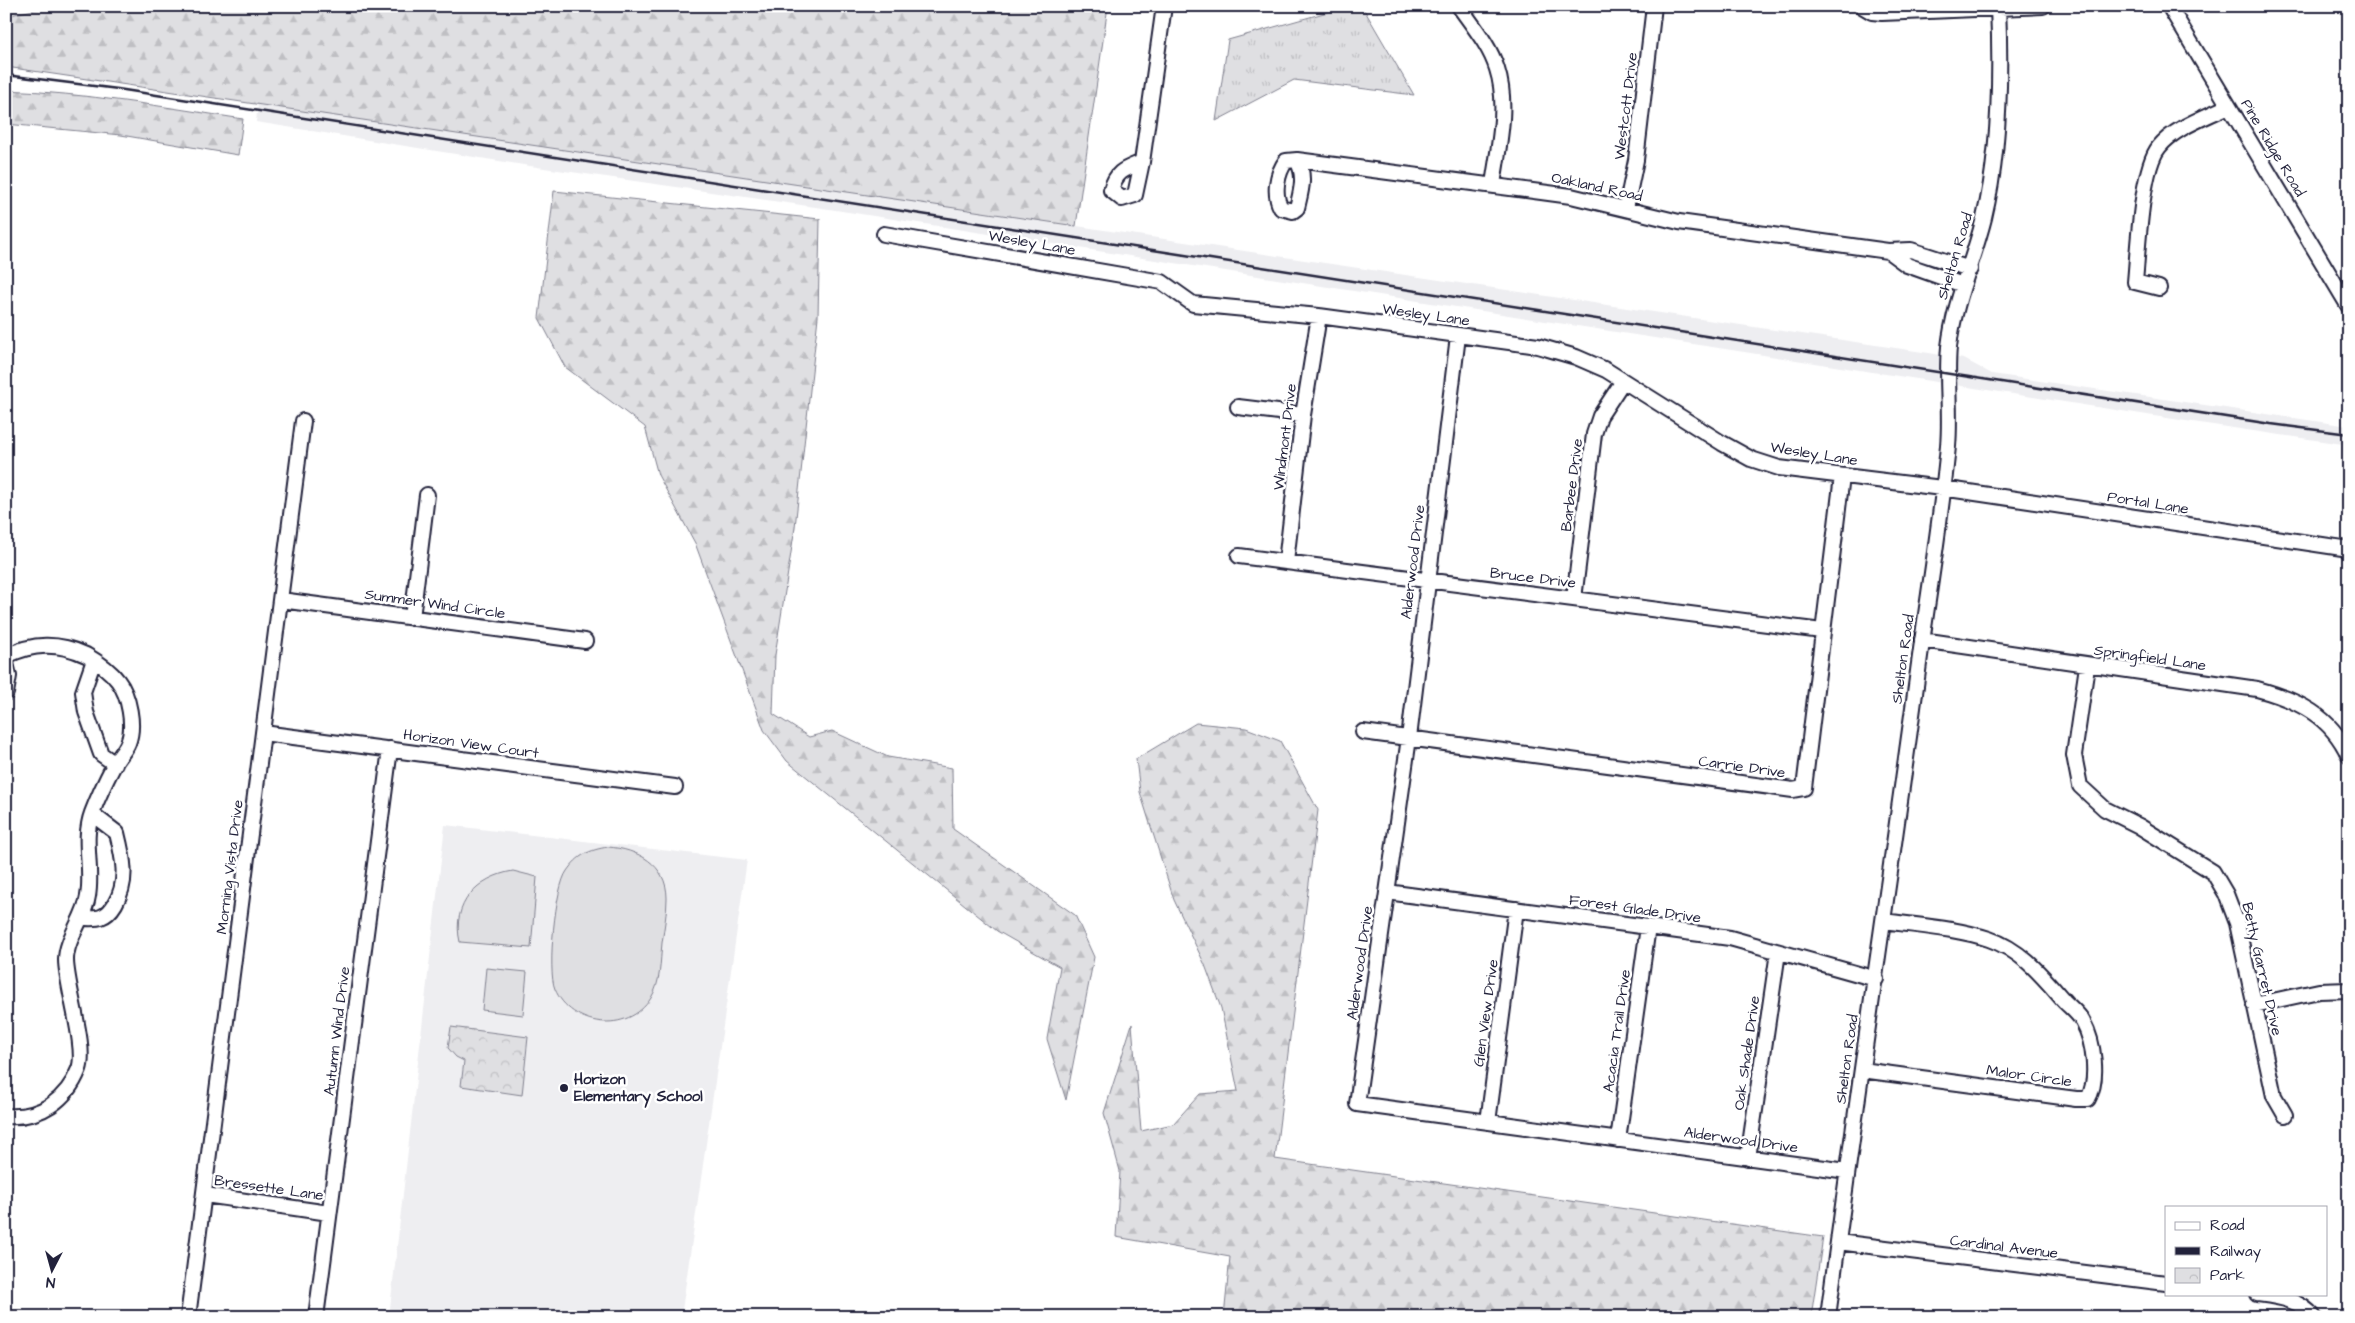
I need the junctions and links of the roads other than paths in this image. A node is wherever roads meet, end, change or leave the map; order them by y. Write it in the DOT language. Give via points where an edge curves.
graph roads {
  1 [pos="1164,6"];
  2 [pos="1459,6"];
  3 [pos="1654,6"];
  4 [pos="1862,6"];
  5 [pos="2043,6"];
  6 [pos="2169,6"];
  7 [pos="1998,7"];
  8 [pos="2228,106"];
  9 [pos="1297,160"];
  10 [pos="1142,162"];
  11 [pos="1493,185"];
  12 [pos="1626,208"];
  13 [pos="884,234"];
  14 [pos="1888,251"];
  15 [pos="1970,268"];
  16 [pos="1963,285"];
  17 [pos="2160,288"];
  18 [pos="2349,307"];
  19 [pos="1319,316"];
  20 [pos="1458,336"];
  21 [pos="1623,381"];
  22 [pos="1238,407"];
  23 [pos="1303,414"];
  24 [pos="303,421"];
  25 [pos="1842,476"];
  26 [pos="1942,488"];
  27 [pos="427,494"];
  28 [pos="2349,548"];
  29 [pos="1239,556"];
  30 [pos="1286,562"];
  31 [pos="1428,580"];
  32 [pos="1574,599"];
  33 [pos="281,600"];
  34 [pos="412,618"];
  35 [pos="1822,631"];
  36 [pos="1922,640"];
  37 [pos="585,641"];
  38 [pos="6,656"];
  39 [pos="94,660"];
  40 [pos="6,663"];
  41 [pos="2087,666"];
  42 [pos="6,693"];
  43 [pos="1363,732"];
  44 [pos="263,734"];
  45 [pos="1409,738"];
  46 [pos="390,749"];
  47 [pos="2349,756"];
  48 [pos="115,764"];
  49 [pos="675,787"];
  50 [pos="92,814"];
  51 [pos="1387,892"];
  52 [pos="1516,909"];
  53 [pos="82,918"];
  54 [pos="1884,921"];
  55 [pos="1648,927"];
  56 [pos="1778,952"];
  57 [pos="1876,979"];
  58 [pos="2349,990"];
  59 [pos="2254,1005"];
  60 [pos="1862,1070"];
  61 [pos="2285,1115"];
  62 [pos="6,1116"];
  63 [pos="1488,1122"];
  64 [pos="1618,1140"];
  65 [pos="1748,1158"];
  66 [pos="1847,1171"];
  67 [pos="204,1195"];
  68 [pos="329,1213"];
  69 [pos="1838,1242"];
  70 [pos="2165,1283"];
  71 [pos="2270,1296"];
  72 [pos="188,1317"];
  73 [pos="316,1317"];
  74 [pos="1828,1317"];
  75 [pos="2314,1317"];
  1 -- 10 [label="street"];
  2 -- 11 [label="street" via="1493,59 1502,89"];
  3 -- 12 [label="street, Westcott Drive" via="1636,160"];
  4 -- 7 [label="street" via="1882,13"];
  5 -- 7 [label="street"];
  6 -- 8 [label="street, Pine Ridge Road"];
  7 -- 15 [label="street, Shelton Road" via="2000,63 1994,149 1985,215"];
  8 -- 17 [label="street" via="2177,132 2160,145 2153,156 2144,199 2135,282"];
  8 -- 18 [label="street, Pine Ridge Road"];
  9 -- 11 [label="street, Oakland Road"];
  11 -- 12 [label="street, Oakland Road"];
  12 -- 14 [label="street, Oakland Road" via="1679,222"];
  13 -- 19 [label="street, Wesley Lane" via="1162,282 1193,304"];
  14 -- 15 [label="street, Oakland Road" via="1911,250"];
  14 -- 16 [label="street, Oakland Road" via="1907,265"];
  15 -- 16 [label="street, Shelton Road"];
  16 -- 26 [label="street, Shelton Road" via="1950,346 1948,445"];
  19 -- 20 [label="street, Wesley Lane"];
  19 -- 23 [label="street, Windmont Drive"];
  20 -- 21 [label="street, Wesley Lane" via="1538,346 1576,357"];
  20 -- 31 [label="street, Alderwood Drive"];
  21 -- 25 [label="street, Wesley Lane" via="1751,459 1779,468"];
  21 -- 32 [label="street, Barbee Drive" via="1600,416 1594,434"];
  22 -- 23 [label="street"];
  23 -- 30 [label="street, Windmont Drive"];
  24 -- 33 [label="street, Morning Vista Drive"];
  25 -- 26 [label="street, Wesley Lane"];
  25 -- 35 [label="street, Carrie Drive"];
  26 -- 28 [label="street, Portal Lane"];
  26 -- 36 [label="street, Shelton Road"];
  27 -- 34 [label="street"];
  29 -- 30 [label="street, Bruce Drive"];
  30 -- 31 [label="street, Bruce Drive"];
  31 -- 32 [label="street, Bruce Drive"];
  31 -- 45 [label="street, Alderwood Drive"];
  32 -- 35 [label="street, Bruce Drive"];
  33 -- 34 [label="street, Summer Wind Circle"];
  33 -- 44 [label="street, Morning Vista Drive"];
  34 -- 37 [label="street, Summer Wind Circle"];
  35 -- 45 [label="street, Carrie Drive" via="1804,788 1792,790"];
  36 -- 41 [label="street, Springfield Lane"];
  36 -- 54 [label="street, Shelton Road"];
  38 -- 39 [label="street" via="38,645 53,645 74,649"];
  39 -- 48 [label="street" via="83,692 86,712 101,754"];
  39 -- 48 [label="street" via="119,681 130,715 128,743"];
  40 -- 42 [label="street" via="9,676"];
  41 -- 47 [label="street, Springfield Lane" via="2277,694 2311,709 2341,739"];
  41 -- 59 [label="street, Betty Garret Drive" via="2074,755 2080,786 2105,810 2139,826 2213,872 2237,923"];
  43 -- 45 [label="street, Carrie Drive"];
  44 -- 46 [label="street, Horizon View Court"];
  44 -- 67 [label="street, Morning Vista Drive"];
  45 -- 51 [label="street, Alderwood Drive"];
  46 -- 49 [label="street, Horizon View Court"];
  46 -- 68 [label="street, Autumn Wind Drive"];
  48 -- 50 [label="street"];
  50 -- 53 [label="street" via="88,831 88,898"];
  50 -- 53 [label="street" via="118,833 124,860 124,881 111,911 101,917"];
  51 -- 52 [label="street, Forest Glade Drive"];
  51 -- 63 [label="street, Alderwood Drive" via="1356,1104"];
  52 -- 55 [label="street, Forest Glade Drive"];
  52 -- 63 [label="street, Glen View Drive"];
  53 -- 62 [label="street" via="66,960 80,1066 68,1092 46,1109 22,1118"];
  54 -- 57 [label="street, Shelton Road"];
  54 -- 60 [label="street, Malor Circle" via="1962,932 1990,940 2016,953 2040,973 2083,1021 2093,1052 2092,1091 2088,1099 2076,1099"];
  55 -- 56 [label="street, Forest Glade Drive" via="1730,938"];
  55 -- 64 [label="street, Acacia Trail Drive"];
  56 -- 57 [label="street, Forest Glade Drive"];
  56 -- 65 [label="street, Oak Shade Drive"];
  57 -- 60 [label="street, Shelton Road"];
  58 -- 59 [label="street" via="2319,991"];
  59 -- 61 [label="street, Betty Garret Drive" via="2274,1096"];
  60 -- 66 [label="street, Shelton Road"];
  63 -- 64 [label="street, Alderwood Drive"];
  64 -- 65 [label="street, Alderwood Drive"];
  65 -- 66 [label="street, Alderwood Drive"];
  66 -- 69 [label="street, Shelton Road"];
  67 -- 68 [label="street, Bressette Lane"];
  67 -- 72 [label="street, Morning Vista Drive"];
  68 -- 73 [label="street, Autumn Wind Drive"];
  69 -- 70 [label="street, Cardinal Avenue"];
  69 -- 74 [label="street, Shelton Road"];
  71 -- 75 [label="street" via="2305,1307"];
}
